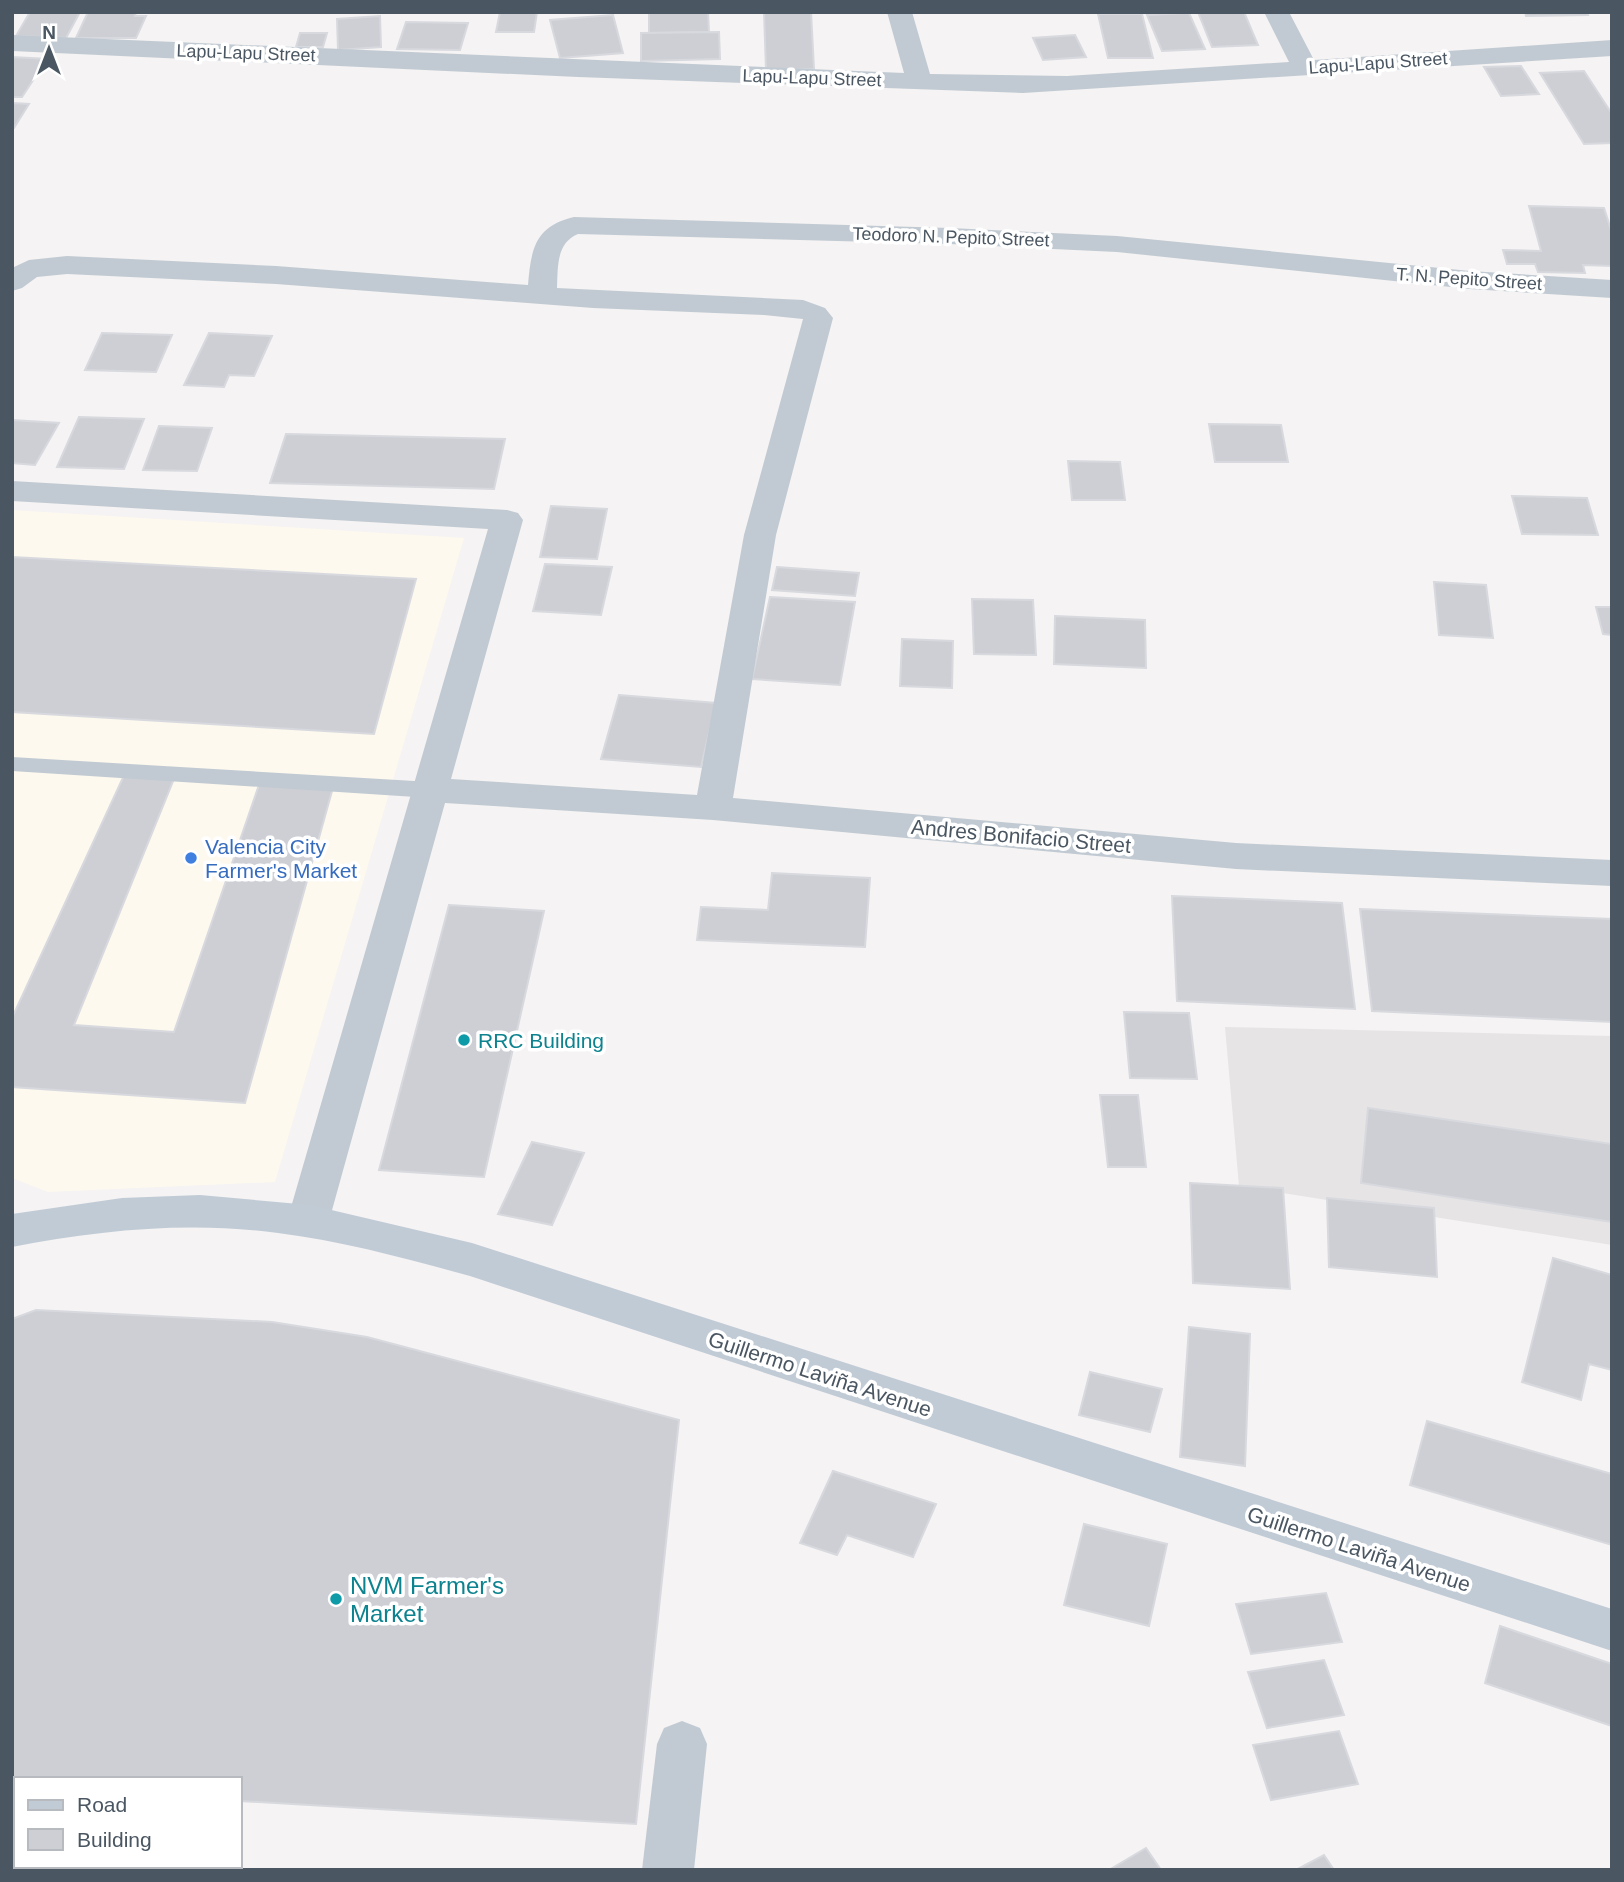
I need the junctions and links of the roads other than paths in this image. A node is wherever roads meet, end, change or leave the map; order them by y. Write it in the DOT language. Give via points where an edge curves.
graph roads {
  1 [pos="899,12"];
  2 [pos="1276,12"];
  3 [pos="12,43"];
  4 [pos="1612,48"];
  5 [pos="1305,68"];
  6 [pos="919,82"];
  7 [pos="1327,267"];
  8 [pos="12,282"];
  9 [pos="1612,289"];
  10 [pos="542,295"];
  11 [pos="12,491"];
  12 [pos="12,764"];
  13 [pos="430,790"];
  14 [pos="713,808"];
  15 [pos="1612,873"];
  16 [pos="308,1221"];
  17 [pos="16,1226"];
  18 [pos="1612,1630"];
  19 [pos="682,1744"];
  20 [pos="668,1870"];
  1 -- 6 [label="street"];
  2 -- 5 [label="street"];
  3 -- 6 [label="street, Lapu-Lapu Street"];
  4 -- 5 [label="street, Lapu-Lapu Street"];
  5 -- 6 [label="street, Lapu-Lapu Street" via="1068,84"];
  7 -- 9 [label="street, T. N. Pepito Street"];
  7 -- 10 [label="street, Teodoro N. Pepito Street" via="1028,239 574,225 561,229 549,241"];
  8 -- 10 [label="street" via="29,269 66,265"];
  10 -- 14 [label="street" via="803,309 818,318 760,535"];
  11 -- 13 [label="street" via="507,520"];
  12 -- 13 [label="lane"];
  13 -- 14 [label="street, Andres Bonifacio Street"];
  13 -- 16 [label="street"];
  14 -- 15 [label="street, Andres Bonifacio Street" via="1236,856"];
  16 -- 17 [label="main road, Guillermo Laviña Avenue" via="151,1213"];
  16 -- 18 [label="main road, Guillermo Laviña Avenue" via="472,1260"];
  19 -- 20 [label="street"];
}
